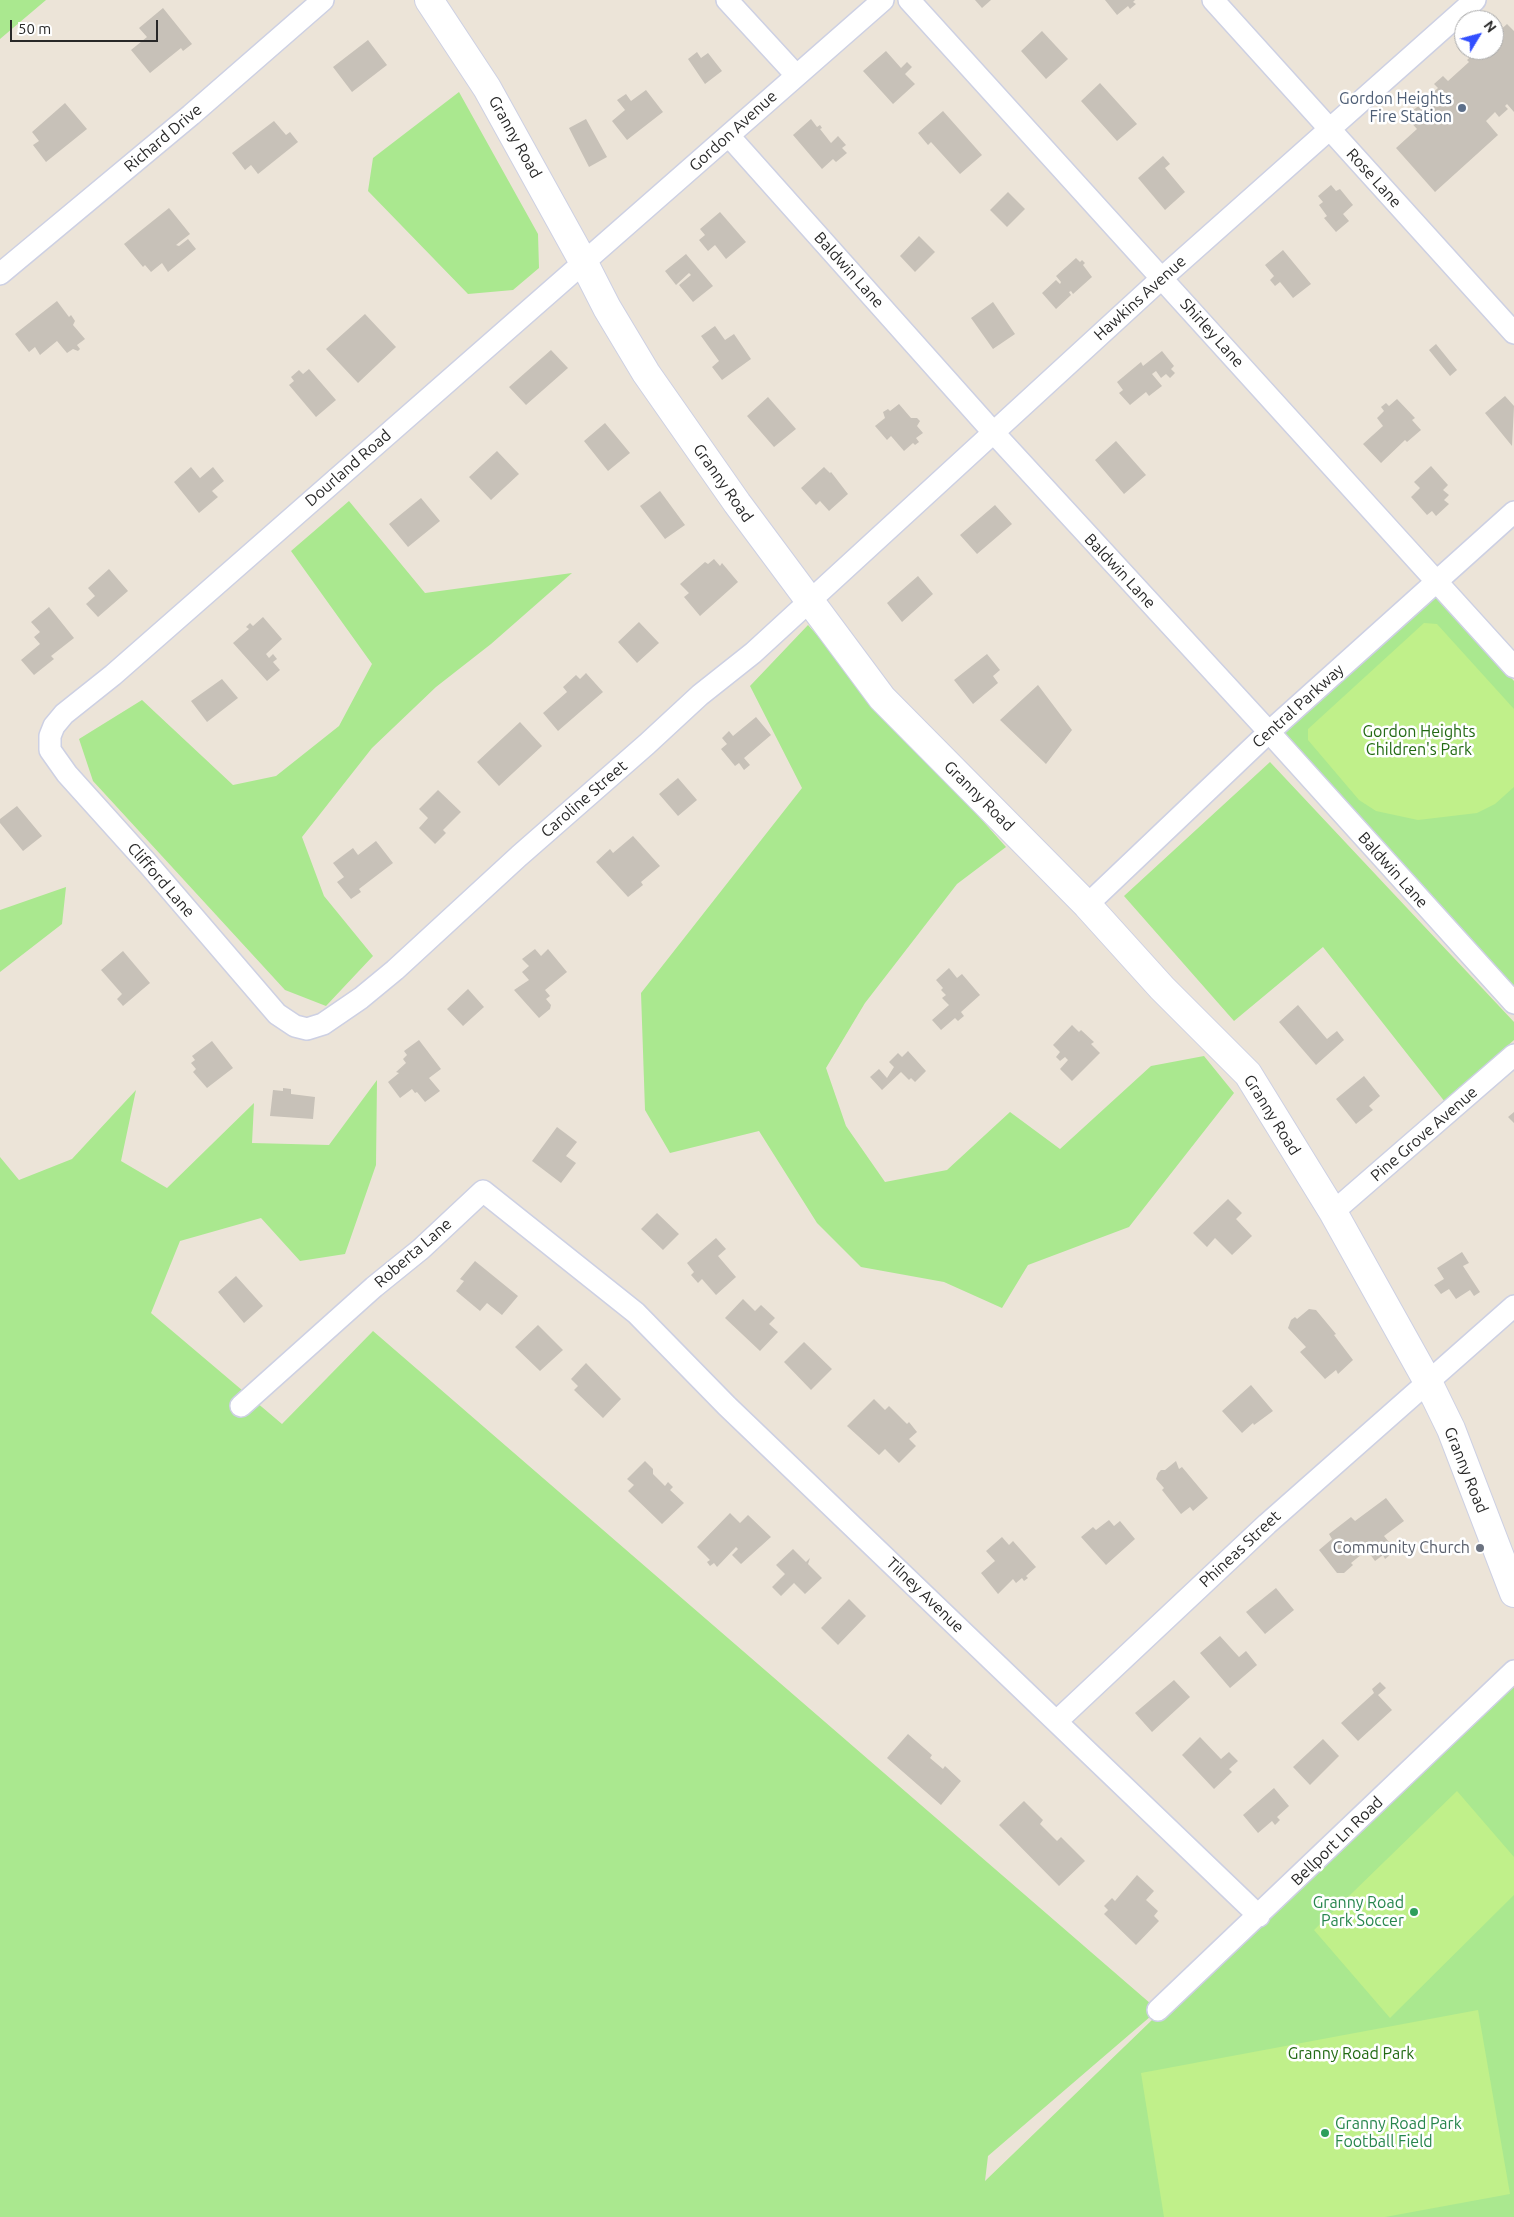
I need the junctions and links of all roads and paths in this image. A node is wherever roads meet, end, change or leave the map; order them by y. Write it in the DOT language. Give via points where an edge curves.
graph roads {
  1 [pos="323,0"];
  2 [pos="429,0"];
  3 [pos="727,0"];
  4 [pos="883,0"];
  5 [pos="909,0"];
  6 [pos="1213,0"];
  7 [pos="1475,0"];
  8 [pos="796,75"];
  9 [pos="1330,130"];
  10 [pos="729,136"];
  11 [pos="584,263"];
  12 [pos="0,274"];
  13 [pos="1162,278"];
  14 [pos="1514,333"];
  15 [pos="993,432"];
  16 [pos="1514,512"];
  17 [pos="1437,581"];
  18 [pos="809,601"];
  19 [pos="1514,667"];
  20 [pos="113,675"];
  21 [pos="1269,732"];
  22 [pos="1086,904"];
  23 [pos="360,998"];
  24 [pos="1514,1003"];
  25 [pos="1514,1055"];
  26 [pos="1333,1212"];
  27 [pos="589,1277"];
  28 [pos="1514,1306"];
  29 [pos="1428,1382"];
  30 [pos="241,1406"];
  31 [pos="1514,1593"];
  32 [pos="1514,1671"];
  33 [pos="1057,1721"];
  34 [pos="1259,1916"];
  35 [pos="1158,2010"];
  1 -- 12 [label="street, Richard Drive"];
  2 -- 11 [label="street, Granny Road" via="488,88"];
  3 -- 8 [label="street"];
  4 -- 8 [label="street, Gordon Avenue"];
  5 -- 13 [label="street, Shirley Lane"];
  6 -- 9 [label="street, Rose Lane"];
  7 -- 9 [label="street, Hawkins Avenue"];
  8 -- 10 [label="street, Gordon Avenue"];
  9 -- 13 [label="street, Hawkins Avenue"];
  9 -- 14 [label="street, Rose Lane"];
  10 -- 11 [label="street, Gordon Avenue"];
  10 -- 15 [label="street, Baldwin Lane"];
  11 -- 18 [label="street, Granny Road" via="646,373"];
  11 -- 20 [label="street, Dourland Road"];
  13 -- 15 [label="street, Hawkins Avenue"];
  13 -- 17 [label="street, Shirley Lane"];
  15 -- 18 [label="street, Hawkins Avenue"];
  15 -- 21 [label="street, Baldwin Lane"];
  16 -- 17 [label="street, Central Parkway"];
  17 -- 19 [label="street, Shirley Lane"];
  17 -- 21 [label="street, Central Parkway"];
  18 -- 22 [label="street, Granny Road" via="882,698"];
  18 -- 23 [label="street, Caroline Street"];
  20 -- 23 [label="street, Clifford Lane" via="64,714 54,726 50,750 67,774 277,1014 295,1026 307,1029 323,1024"];
  21 -- 22 [label="street, Central Parkway"];
  21 -- 24 [label="street, Baldwin Lane"];
  22 -- 26 [label="street, Granny Road" via="1162,988 1248,1074"];
  25 -- 26 [label="street, Pine Grove Avenue"];
  26 -- 29 [label="street, Granny Road"];
  27 -- 30 [label="street, Roberta Lane" via="483,1191"];
  27 -- 33 [label="street, Tilney Avenue" via="636,1313 727,1406"];
  28 -- 29 [label="street, Phineas Street"];
  29 -- 31 [label="street, Granny Road" via="1451,1429"];
  29 -- 33 [label="street, Phineas Street" via="1267,1524"];
  32 -- 34 [label="street, Bellport Ln Road"];
  33 -- 34 [label="street, Tilney Avenue"];
  34 -- 35 [label="street, Bellport Ln Road"];
}
